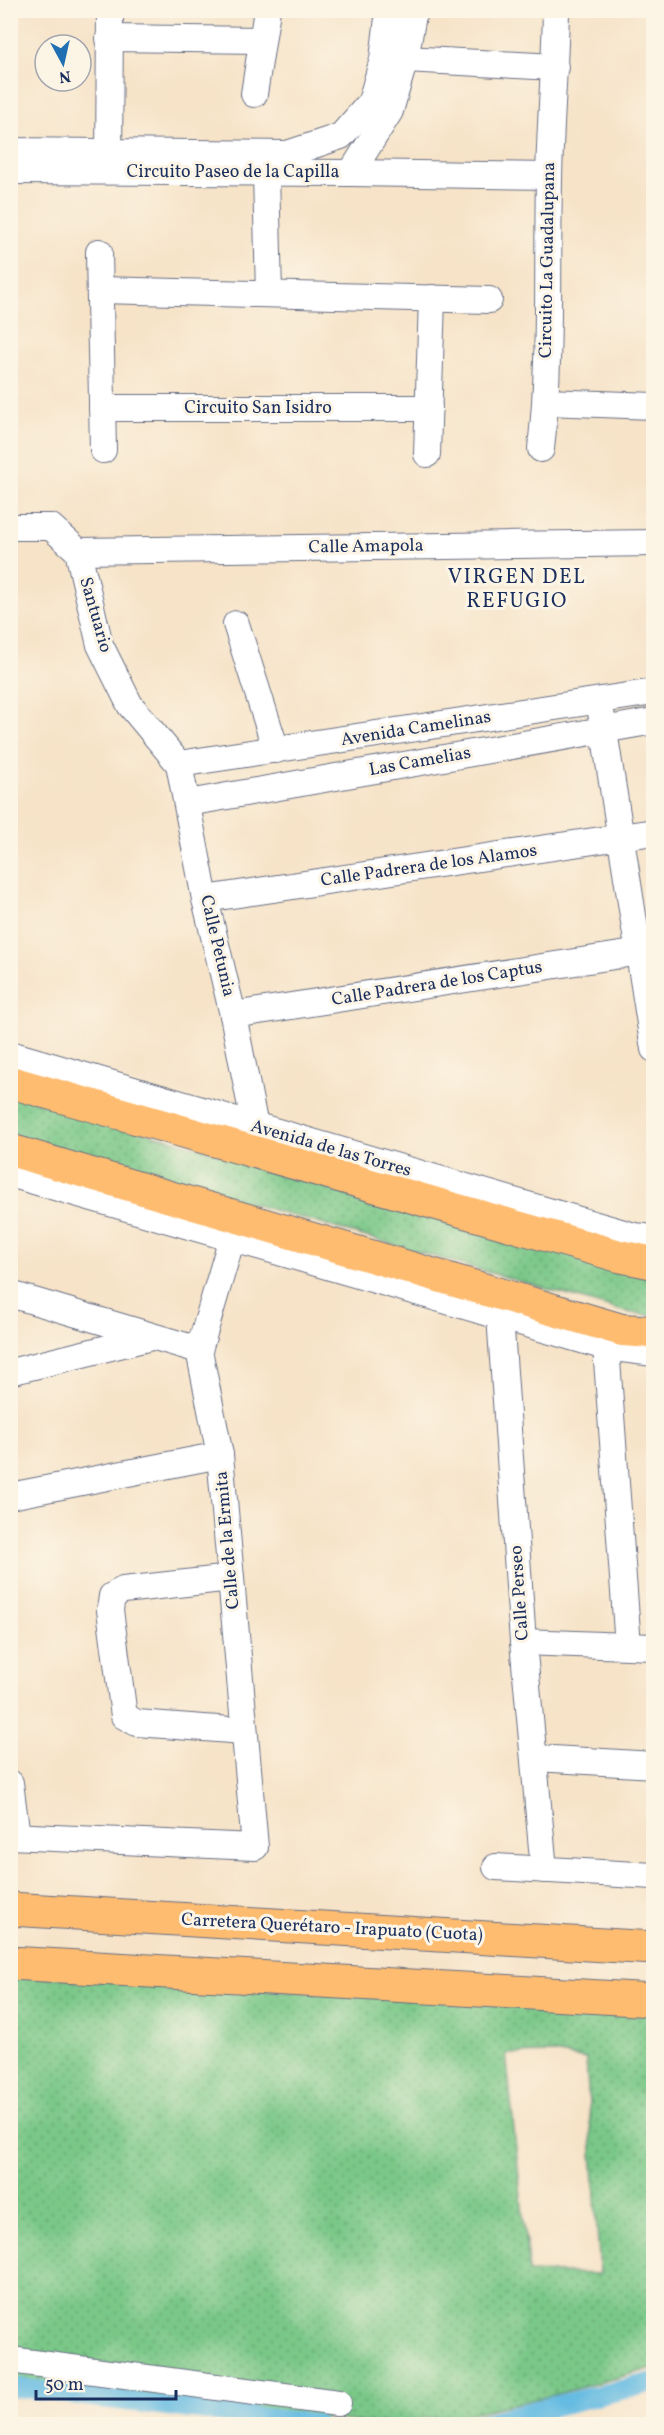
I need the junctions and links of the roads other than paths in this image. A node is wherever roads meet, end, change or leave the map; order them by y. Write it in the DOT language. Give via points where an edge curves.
graph roads {
  1 [pos="110,10"];
  2 [pos="267,10"];
  3 [pos="389,10"];
  4 [pos="414,10"];
  5 [pos="556,10"];
  6 [pos="110,38"];
  7 [pos="262,40"];
  8 [pos="405,59"];
  9 [pos="555,67"];
  10 [pos="254,94"];
  11 [pos="10,151"];
  12 [pos="109,162"];
  13 [pos="10,171"];
  14 [pos="266,173"];
  15 [pos="351,173"];
  16 [pos="549,176"];
  17 [pos="99,252"];
  18 [pos="100,290"];
  19 [pos="269,294"];
  20 [pos="432,298"];
  21 [pos="489,300"];
  22 [pos="546,402"];
  23 [pos="654,406"];
  24 [pos="102,408"];
  25 [pos="429,408"];
  26 [pos="541,449"];
  27 [pos="103,450"];
  28 [pos="427,454"];
  29 [pos="10,527"];
  30 [pos="654,543"];
  31 [pos="78,551"];
  32 [pos="236,624"];
  33 [pos="654,692"];
  34 [pos="599,701"];
  35 [pos="654,722"];
  36 [pos="604,729"];
  37 [pos="276,750"];
  38 [pos="179,764"];
  39 [pos="188,803"];
  40 [pos="654,832"];
  41 [pos="622,837"];
  42 [pos="205,899"];
  43 [pos="639,952"];
  44 [pos="234,1015"];
  45 [pos="654,1049"];
  46 [pos="10,1054"];
  47 [pos="10,1082"];
  48 [pos="255,1127"];
  49 [pos="10,1150"];
  50 [pos="10,1174"];
  51 [pos="232,1238"];
  52 [pos="654,1238"];
  53 [pos="654,1263"];
  54 [pos="10,1294"];
  55 [pos="500,1316"];
  56 [pos="654,1332"];
  57 [pos="153,1337"];
  58 [pos="606,1347"];
  59 [pos="199,1350"];
  60 [pos="654,1353"];
  61 [pos="10,1372"];
  62 [pos="220,1455"];
  63 [pos="10,1496"];
  64 [pos="231,1578"];
  65 [pos="523,1642"];
  66 [pos="628,1646"];
  67 [pos="654,1647"];
  68 [pos="244,1731"];
  69 [pos="536,1758"];
  70 [pos="654,1765"];
  71 [pos="10,1783"];
  72 [pos="14,1836"];
  73 [pos="496,1867"];
  74 [pos="544,1870"];
  75 [pos="654,1876"];
  76 [pos="10,1909"];
  77 [pos="654,1948"];
  78 [pos="10,1962"];
  79 [pos="654,2000"];
  80 [pos="10,2360"];
  81 [pos="338,2403"];
  1 -- 6 [label="street"];
  2 -- 7 [label="street"];
  3 -- 12 [label="street, Circuito Paseo de la Capilla" via="383,59 371,102 341,136 287,154"];
  4 -- 8 [label="street, Circuito Paseo de la Capilla"];
  5 -- 9 [label="street, Circuito La Guadalupana"];
  6 -- 7 [label="street"];
  6 -- 12 [label="street"];
  7 -- 10 [label="street"];
  8 -- 9 [label="street"];
  8 -- 15 [label="street, Circuito Paseo de la Capilla" via="390,111"];
  9 -- 16 [label="street, Circuito La Guadalupana"];
  11 -- 12 [label="street, Circuito Paseo de la Capilla"];
  12 -- 13 [label="street, Circuito Paseo de la Capilla"];
  12 -- 14 [label="street, Circuito Paseo de la Capilla"];
  14 -- 15 [label="street, Circuito Paseo de la Capilla"];
  14 -- 19 [label="street"];
  15 -- 16 [label="street"];
  16 -- 22 [label="street, Circuito La Guadalupana"];
  17 -- 18 [label="street"];
  18 -- 19 [label="street"];
  18 -- 24 [label="street"];
  19 -- 20 [label="street"];
  20 -- 21 [label="street"];
  20 -- 25 [label="street"];
  22 -- 23 [label="street"];
  22 -- 26 [label="street, Circuito La Guadalupana"];
  24 -- 25 [label="street, Circuito San Isidro"];
  24 -- 27 [label="street"];
  25 -- 28 [label="street"];
  29 -- 31 [label="street" via="51,527"];
  30 -- 31 [label="street, Calle Amapola"];
  31 -- 38 [label="street, Santuario" via="100,645 130,705"];
  32 -- 37 [label="street"];
  33 -- 34 [label="street, Avenida Camelinas"];
  34 -- 36 [label="street"];
  34 -- 37 [label="street, Avenida Camelinas"];
  35 -- 36 [label="street, Las Camelias"];
  36 -- 39 [label="street, Las Camelias"];
  36 -- 41 [label="street"];
  37 -- 38 [label="street, Avenida Camelinas"];
  38 -- 39 [label="street, Calle Petunia"];
  39 -- 42 [label="street, Calle Petunia"];
  40 -- 41 [label="street, Calle Padrera de los Alamos"];
  41 -- 42 [label="street, Calle Padrera de los Alamos"];
  41 -- 43 [label="street"];
  42 -- 44 [label="street, Calle Petunia"];
  43 -- 44 [label="street, Calle Padrera de los Captus"];
  43 -- 45 [label="street"];
  44 -- 48 [label="street, Calle Petunia"];
  46 -- 48 [label="street, Avenida de las Torres"];
  47 -- 53 [label="main road, Avenida de las Torres"];
  48 -- 52 [label="street, Avenida de las Torres" via="634,1236"];
  49 -- 56 [label="main road" via="612,1326"];
  50 -- 51 [label="street"];
  51 -- 55 [label="street"];
  51 -- 59 [label="street, Calle de la Ermita"];
  54 -- 57 [label="street"];
  55 -- 58 [label="street"];
  55 -- 65 [label="street, Calle Perseo"];
  57 -- 59 [label="street"];
  57 -- 61 [label="street"];
  58 -- 60 [label="street"];
  58 -- 66 [label="street"];
  59 -- 62 [label="street, Calle de la Ermita"];
  62 -- 63 [label="street"];
  62 -- 64 [label="street, Calle de la Ermita"];
  64 -- 68 [label="street, Calle de la Ermita"];
  64 -- 68 [label="street" via="123,1590 112,1596 110,1610 124,1716 137,1723"];
  65 -- 66 [label="street"];
  65 -- 69 [label="street, Calle Perseo"];
  66 -- 67 [label="street"];
  68 -- 72 [label="street, Calle de la Ermita" via="255,1847"];
  69 -- 70 [label="street"];
  69 -- 74 [label="street, Calle Perseo"];
  71 -- 72 [label="street"];
  73 -- 74 [label="street"];
  74 -- 75 [label="street"];
  76 -- 77 [label="highway, Carretera Querétaro - Irapuato (Cuota)"];
  78 -- 79 [label="highway"];
  80 -- 81 [label="street"];
}
